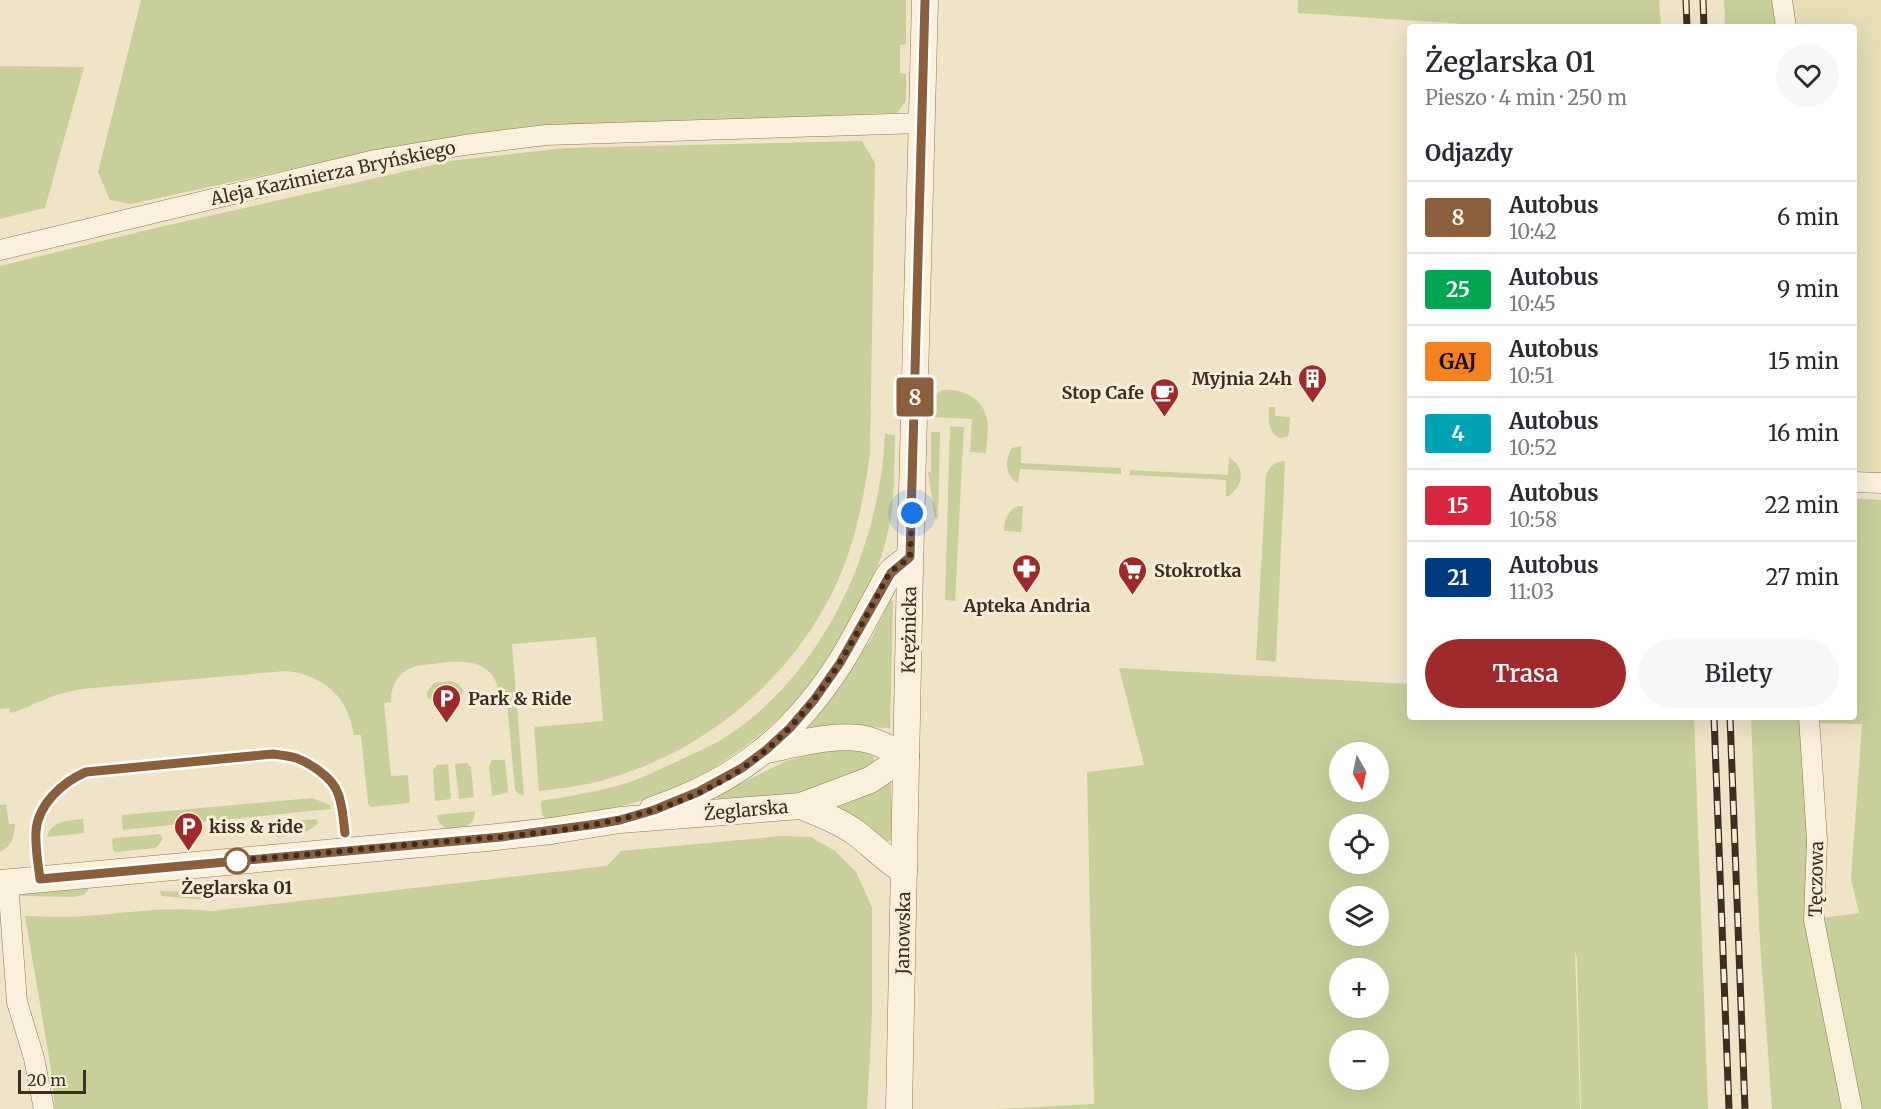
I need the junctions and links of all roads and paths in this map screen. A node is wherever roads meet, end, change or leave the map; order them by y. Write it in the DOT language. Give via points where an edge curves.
graph roads {
  1 [pos="925,0"];
  2 [pos="1782,0"];
  3 [pos="1786,24"];
  4 [pos="922,123"];
  5 [pos="0,250"];
  6 [pos="1857,482"];
  7 [pos="1881,483"];
  8 [pos="910,557"];
  9 [pos="1809,720"];
  10 [pos="766,750"];
  11 [pos="906,756"];
  12 [pos="801,806"];
  13 [pos="620,820"];
  14 [pos="904,871"];
  15 [pos="4,882"];
  16 [pos="44,1109"];
  17 [pos="899,1109"];
  18 [pos="1852,1109"];
  1 -- 4 [label="street, Krężnicka"];
  2 -- 3 [label="street"];
  4 -- 5 [label="street, Aleja Kazimierza Bryńskiego" via="546,135 465,144 375,160"];
  4 -- 8 [label="street, Krężnicka"];
  6 -- 7 [label="street"];
  8 -- 10 [label="street, Żeglarska" via="891,573 840,663 814,700"];
  8 -- 11 [label="street, Krężnicka"];
  9 -- 18 [label="street, Tęczowa" via="1817,840 1814,920"];
  10 -- 11 [label="street, Żeglarska" via="856,738"];
  10 -- 13 [label="street, Żeglarska" via="706,788"];
  11 -- 12 [label="street, Żeglarska" via="870,780"];
  11 -- 14 [label="street, Janowska"];
  12 -- 13 [label="street, Żeglarska"];
  12 -- 14 [label="street, Żeglarska" via="855,832"];
  13 -- 15 [label="street, Żeglarska" via="494,837"];
  14 -- 17 [label="street, Janowska"];
  15 -- 16 [label="street" via="17,1002"];
}
